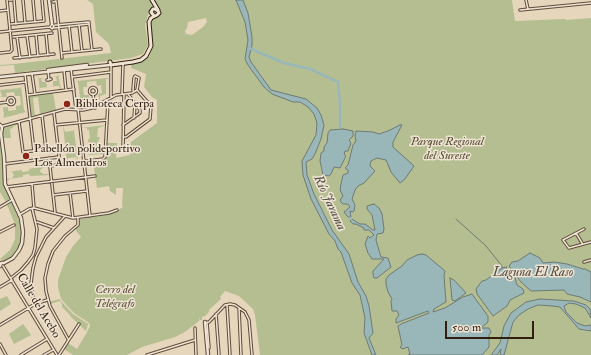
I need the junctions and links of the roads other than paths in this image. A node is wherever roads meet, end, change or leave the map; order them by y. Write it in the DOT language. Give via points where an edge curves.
graph roads {
  1 [pos="10,0"];
  2 [pos="23,0"];
  3 [pos="33,0"];
  4 [pos="42,0"];
  5 [pos="152,0"];
  6 [pos="526,0"];
  7 [pos="584,0"];
  8 [pos="51,1"];
  9 [pos="585,3"];
  10 [pos="591,3"];
  11 [pos="153,9"];
  12 [pos="528,9"];
  13 [pos="0,10"];
  14 [pos="8,10"];
  15 [pos="158,10"];
  16 [pos="520,10"];
  17 [pos="151,13"];
  18 [pos="154,16"];
  19 [pos="30,22"];
  20 [pos="35,22"];
  21 [pos="26,23"];
  22 [pos="11,24"];
  23 [pos="16,24"];
  24 [pos="79,24"];
  25 [pos="69,25"];
  26 [pos="52,26"];
  27 [pos="59,26"];
  28 [pos="31,29"];
  29 [pos="10,31"];
  30 [pos="0,32"];
  31 [pos="52,33"];
  32 [pos="46,34"];
  33 [pos="34,35"];
  34 [pos="29,36"];
  35 [pos="13,37"];
  36 [pos="17,37"];
  37 [pos="101,49"];
  38 [pos="92,50"];
  39 [pos="82,51"];
  40 [pos="72,52"];
  41 [pos="0,53"];
  42 [pos="62,53"];
  43 [pos="54,54"];
  44 [pos="48,55"];
  45 [pos="38,56"];
  46 [pos="30,57"];
  47 [pos="14,58"];
  48 [pos="20,58"];
  49 [pos="62,58"];
  50 [pos="123,63"];
  51 [pos="111,64"];
  52 [pos="71,69"];
  53 [pos="64,70"];
  54 [pos="48,72"];
  55 [pos="111,72"];
  56 [pos="32,73"];
  57 [pos="25,74"];
  58 [pos="0,77"];
  59 [pos="72,77"];
  60 [pos="49,80"];
  61 [pos="26,82"];
  62 [pos="0,85"];
  63 [pos="74,89"];
  64 [pos="66,90"];
  65 [pos="137,90"];
  66 [pos="134,92"];
  67 [pos="35,94"];
  68 [pos="93,94"];
  69 [pos="123,94"];
  70 [pos="128,94"];
  71 [pos="28,95"];
  72 [pos="111,98"];
  73 [pos="107,100"];
  74 [pos="8,102"];
  75 [pos="0,103"];
  76 [pos="135,103"];
  77 [pos="95,108"];
  78 [pos="77,109"];
  79 [pos="52,112"];
  80 [pos="55,112"];
  81 [pos="42,115"];
  82 [pos="54,115"];
  83 [pos="30,118"];
  84 [pos="134,118"];
  85 [pos="107,120"];
  86 [pos="19,122"];
  87 [pos="79,123"];
  88 [pos="55,125"];
  89 [pos="123,125"];
  90 [pos="1,128"];
  91 [pos="0,133"];
  92 [pos="123,138"];
  93 [pos="2,140"];
  94 [pos="58,148"];
  95 [pos="46,150"];
  96 [pos="117,150"];
  97 [pos="34,151"];
  98 [pos="59,157"];
  99 [pos="49,158"];
  100 [pos="84,161"];
  101 [pos="4,164"];
  102 [pos="60,164"];
  103 [pos="50,166"];
  104 [pos="95,176"];
  105 [pos="86,177"];
  106 [pos="52,181"];
  107 [pos="32,184"];
  108 [pos="6,187"];
  109 [pos="87,191"];
  110 [pos="70,193"];
  111 [pos="53,195"];
  112 [pos="12,200"];
  113 [pos="0,207"];
  114 [pos="33,208"];
  115 [pos="117,210"];
  116 [pos="55,213"];
  117 [pos="19,215"];
  118 [pos="65,216"];
  119 [pos="90,216"];
  120 [pos="73,218"];
  121 [pos="78,218"];
  122 [pos="37,222"];
  123 [pos="14,225"];
  124 [pos="54,228"];
  125 [pos="584,229"];
  126 [pos="0,232"];
  127 [pos="576,233"];
  128 [pos="591,242"];
  129 [pos="583,244"];
  130 [pos="35,248"];
  131 [pos="39,249"];
  132 [pos="33,255"];
  133 [pos="36,257"];
  134 [pos="591,260"];
  135 [pos="584,262"];
  136 [pos="1,264"];
  137 [pos="11,279"];
  138 [pos="0,287"];
  139 [pos="47,300"];
  140 [pos="35,304"];
  141 [pos="226,305"];
  142 [pos="28,308"];
  143 [pos="239,308"];
  144 [pos="216,314"];
  145 [pos="206,323"];
  146 [pos="79,324"];
  147 [pos="0,325"];
  148 [pos="195,328"];
  149 [pos="47,339"];
  150 [pos="68,339"];
  151 [pos="196,340"];
  152 [pos="0,344"];
  153 [pos="54,349"];
  154 [pos="207,354"];
  155 [pos="6,355"];
  156 [pos="20,355"];
  157 [pos="44,355"];
  158 [pos="58,355"];
  159 [pos="147,355"];
  160 [pos="196,355"];
  161 [pos="220,355"];
  162 [pos="230,355"];
  163 [pos="241,355"];
  164 [pos="252,355"];
  1 -- 14 [label="street"];
  1 -- 23 [label="street"];
  2 -- 21 [label="street"];
  3 -- 20 [label="street"];
  4 -- 20 [label="street" via="44,21"];
  5 -- 11 [label="main road"];
  5 -- 15 [label="main road"];
  6 -- 12 [label="street"];
  7 -- 9 [label="street"];
  8 -- 26 [label="street"];
  8 -- 27 [label="street" via="56,1"];
  9 -- 10 [label="street"];
  9 -- 12 [label="street"];
  11 -- 15 [label="main road"];
  11 -- 17 [label="main road"];
  12 -- 16 [label="street"];
  13 -- 14 [label="street"];
  14 -- 29 [label="street"];
  15 -- 18 [label="main road" via="158,14"];
  17 -- 18 [label="main road"];
  17 -- 51 [label="main road" via="147,25 150,46 145,55"];
  18 -- 50 [label="main road" via="149,22 152,42 149,52 139,61"];
  19 -- 20 [label="street"];
  19 -- 21 [label="street"];
  19 -- 28 [label="street"];
  21 -- 23 [label="street"];
  22 -- 23 [label="street"];
  24 -- 25 [label="street"];
  24 -- 38 [label="street" via="89,24"];
  24 -- 39 [label="street"];
  25 -- 27 [label="street"];
  25 -- 40 [label="street"];
  26 -- 27 [label="street"];
  26 -- 28 [label="street"];
  27 -- 42 [label="street"];
  28 -- 29 [label="street"];
  28 -- 33 [label="street"];
  28 -- 34 [label="street"];
  29 -- 30 [label="street"];
  29 -- 41 [label="street" via="11,51"];
  31 -- 32 [label="street"];
  32 -- 33 [label="street"];
  32 -- 44 [label="street"];
  33 -- 34 [label="street"];
  33 -- 45 [label="street"];
  34 -- 36 [label="street"];
  34 -- 46 [label="street"];
  35 -- 36 [label="street"];
  36 -- 48 [label="street"];
  37 -- 38 [label="street"];
  38 -- 39 [label="street"];
  39 -- 40 [label="street"];
  40 -- 42 [label="street"];
  42 -- 49 [label="street"];
  43 -- 44 [label="street"];
  44 -- 45 [label="street"];
  45 -- 46 [label="street"];
  46 -- 48 [label="street"];
  47 -- 48 [label="street"];
  50 -- 51 [label="main road"];
  50 -- 69 [label="street"];
  51 -- 52 [label="street"];
  51 -- 55 [label="street"];
  51 -- 58 [label="street"];
  52 -- 53 [label="street"];
  52 -- 59 [label="street"];
  53 -- 54 [label="street"];
  53 -- 64 [label="street"];
  54 -- 56 [label="street"];
  54 -- 60 [label="street"];
  55 -- 59 [label="street"];
  55 -- 72 [label="street"];
  56 -- 57 [label="street"];
  56 -- 67 [label="street"];
  57 -- 58 [label="street"];
  57 -- 61 [label="street"];
  59 -- 63 [label="street"];
  61 -- 62 [label="street"];
  61 -- 71 [label="street"];
  63 -- 64 [label="street"];
  63 -- 78 [label="street"];
  64 -- 67 [label="street"];
  65 -- 66 [label="street"];
  65 -- 66 [label="street" via="139,78 135,76"];
  65 -- 92 [label="street" via="150,106 150,119"];
  66 -- 70 [label="street"];
  67 -- 71 [label="street"];
  68 -- 77 [label="street"];
  69 -- 70 [label="street"];
  69 -- 72 [label="street"];
  69 -- 89 [label="street"];
  70 -- 76 [label="street"];
  71 -- 83 [label="street"];
  72 -- 73 [label="street"];
  73 -- 77 [label="street"];
  73 -- 85 [label="street"];
  74 -- 75 [label="street"];
  76 -- 84 [label="street"];
  76 -- 84 [label="street" via="140,114"];
  77 -- 78 [label="street"];
  78 -- 80 [label="street"];
  78 -- 87 [label="street"];
  79 -- 80 [label="street"];
  79 -- 81 [label="street"];
  79 -- 82 [label="street"];
  80 -- 82 [label="street"];
  81 -- 83 [label="street"];
  81 -- 95 [label="street"];
  82 -- 88 [label="street"];
  83 -- 86 [label="street"];
  83 -- 97 [label="street"];
  84 -- 89 [label="street"];
  85 -- 87 [label="street"];
  85 -- 100 [label="street" via="106,156 103,159"];
  86 -- 90 [label="street"];
  86 -- 97 [label="street" via="23,152"];
  87 -- 88 [label="street"];
  87 -- 100 [label="street"];
  88 -- 94 [label="street"];
  89 -- 92 [label="street"];
  90 -- 93 [label="street"];
  91 -- 93 [label="street"];
  92 -- 96 [label="street" via="123,150"];
  93 -- 101 [label="street"];
  94 -- 95 [label="street"];
  94 -- 98 [label="street"];
  95 -- 97 [label="street"];
  98 -- 99 [label="street"];
  98 -- 102 [label="street"];
  99 -- 101 [label="street"];
  99 -- 103 [label="street"];
  100 -- 102 [label="street"];
  100 -- 105 [label="street"];
  101 -- 108 [label="street"];
  102 -- 103 [label="street"];
  103 -- 106 [label="street"];
  104 -- 105 [label="street"];
  105 -- 106 [label="street"];
  105 -- 109 [label="street"];
  106 -- 107 [label="street"];
  106 -- 111 [label="street"];
  107 -- 108 [label="street"];
  107 -- 114 [label="street"];
  108 -- 112 [label="street"];
  109 -- 110 [label="street"];
  109 -- 119 [label="street"];
  110 -- 111 [label="street"];
  110 -- 120 [label="street"];
  111 -- 116 [label="street"];
  112 -- 113 [label="street"];
  112 -- 117 [label="street"];
  114 -- 116 [label="street"];
  114 -- 117 [label="street"];
  114 -- 122 [label="street"];
  115 -- 119 [label="street" via="109,214"];
  116 -- 118 [label="street"];
  117 -- 136 [label="street" via="23,232 22,243 15,255"];
  118 -- 120 [label="street"];
  118 -- 124 [label="street"];
  119 -- 121 [label="street"];
  120 -- 121 [label="street"];
  121 -- 139 [label="street" via="78,225 61,240 49,259 45,278"];
  122 -- 124 [label="street"];
  122 -- 130 [label="street"];
  123 -- 126 [label="street"];
  124 -- 131 [label="street"];
  125 -- 127 [label="street"];
  127 -- 129 [label="street"];
  127 -- 129 [label="street" via="563,240 569,248"];
  128 -- 129 [label="street"];
  130 -- 131 [label="street"];
  130 -- 132 [label="street"];
  131 -- 133 [label="street"];
  132 -- 133 [label="street"];
  132 -- 137 [label="street"];
  133 -- 140 [label="street" via="32,283"];
  134 -- 135 [label="street"];
  136 -- 137 [label="street, Calle del Acebo"];
  137 -- 138 [label="street"];
  137 -- 142 [label="street, Calle del Acebo"];
  139 -- 140 [label="street"];
  139 -- 150 [label="street"];
  140 -- 142 [label="street"];
  141 -- 143 [label="street" via="232,304"];
  141 -- 144 [label="street"];
  141 -- 162 [label="street"];
  142 -- 147 [label="street"];
  142 -- 149 [label="street, Calle del Acebo"];
  143 -- 163 [label="street"];
  143 -- 164 [label="street" via="249,320"];
  144 -- 145 [label="street"];
  144 -- 161 [label="street"];
  145 -- 154 [label="street"];
  146 -- 150 [label="street"];
  148 -- 151 [label="street"];
  149 -- 153 [label="street, Calle del Acebo"];
  149 -- 156 [label="street"];
  150 -- 158 [label="street"];
  151 -- 159 [label="street"];
  151 -- 160 [label="street"];
  152 -- 155 [label="street"];
  153 -- 157 [label="street"];
  153 -- 158 [label="street, Calle del Acebo"];
}
